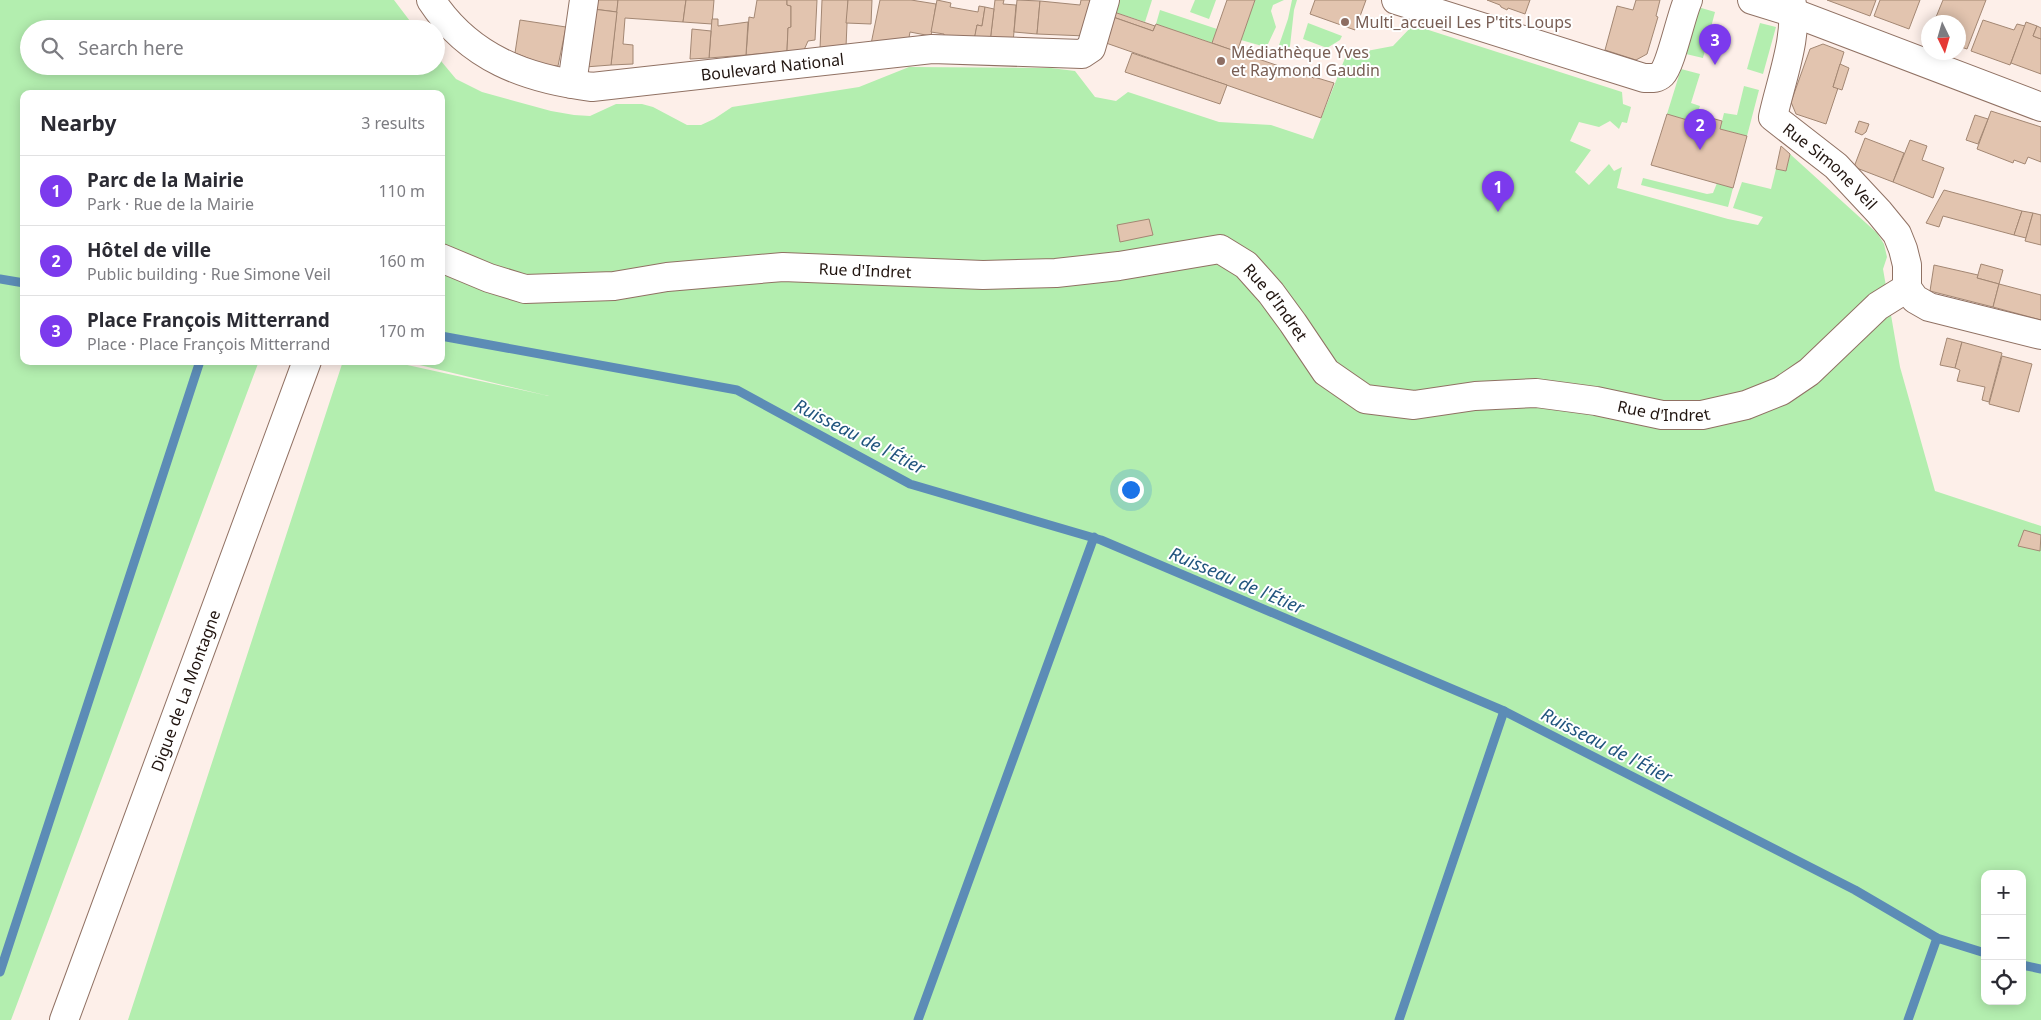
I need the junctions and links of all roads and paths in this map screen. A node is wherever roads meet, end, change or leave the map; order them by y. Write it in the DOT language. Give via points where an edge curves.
graph roads {
  1 [pos="432,0"];
  2 [pos="584,0"];
  3 [pos="1105,0"];
  4 [pos="1396,0"];
  5 [pos="1688,0"];
  6 [pos="1752,0"];
  7 [pos="1793,6"];
  8 [pos="572,84"];
  9 [pos="2041,108"];
  10 [pos="445,260"];
  11 [pos="1907,288"];
  12 [pos="2041,335"];
  13 [pos="306,365"];
  14 [pos="64,1020"];
  1 -- 8 [label="street, Boulevard National" via="442,16 464,38 496,62 538,77"];
  2 -- 8 [label="street"];
  3 -- 8 [label="street, Boulevard National" via="1091,48 1082,54 932,49 592,87"];
  4 -- 5 [label="street" via="1644,78 1659,77 1667,67"];
  6 -- 7 [label="street"];
  7 -- 9 [label="street"];
  7 -- 11 [label="street, Rue Simone Veil" via="1794,30 1773,116 1836,166 1897,234 1907,264"];
  10 -- 11 [label="street, Rue d'Indret" via="525,289 614,286 782,267 983,275 1056,273 1220,249 1246,265 1271,293 1326,372 1365,399 1414,405 1476,396 1536,393 1662,415 1702,416 1746,405 1781,391 1808,372 1878,306"];
  11 -- 12 [label="street" via="1915,299 1929,307"];
  13 -- 14 [label="street, Digue de La Montagne"];
}
